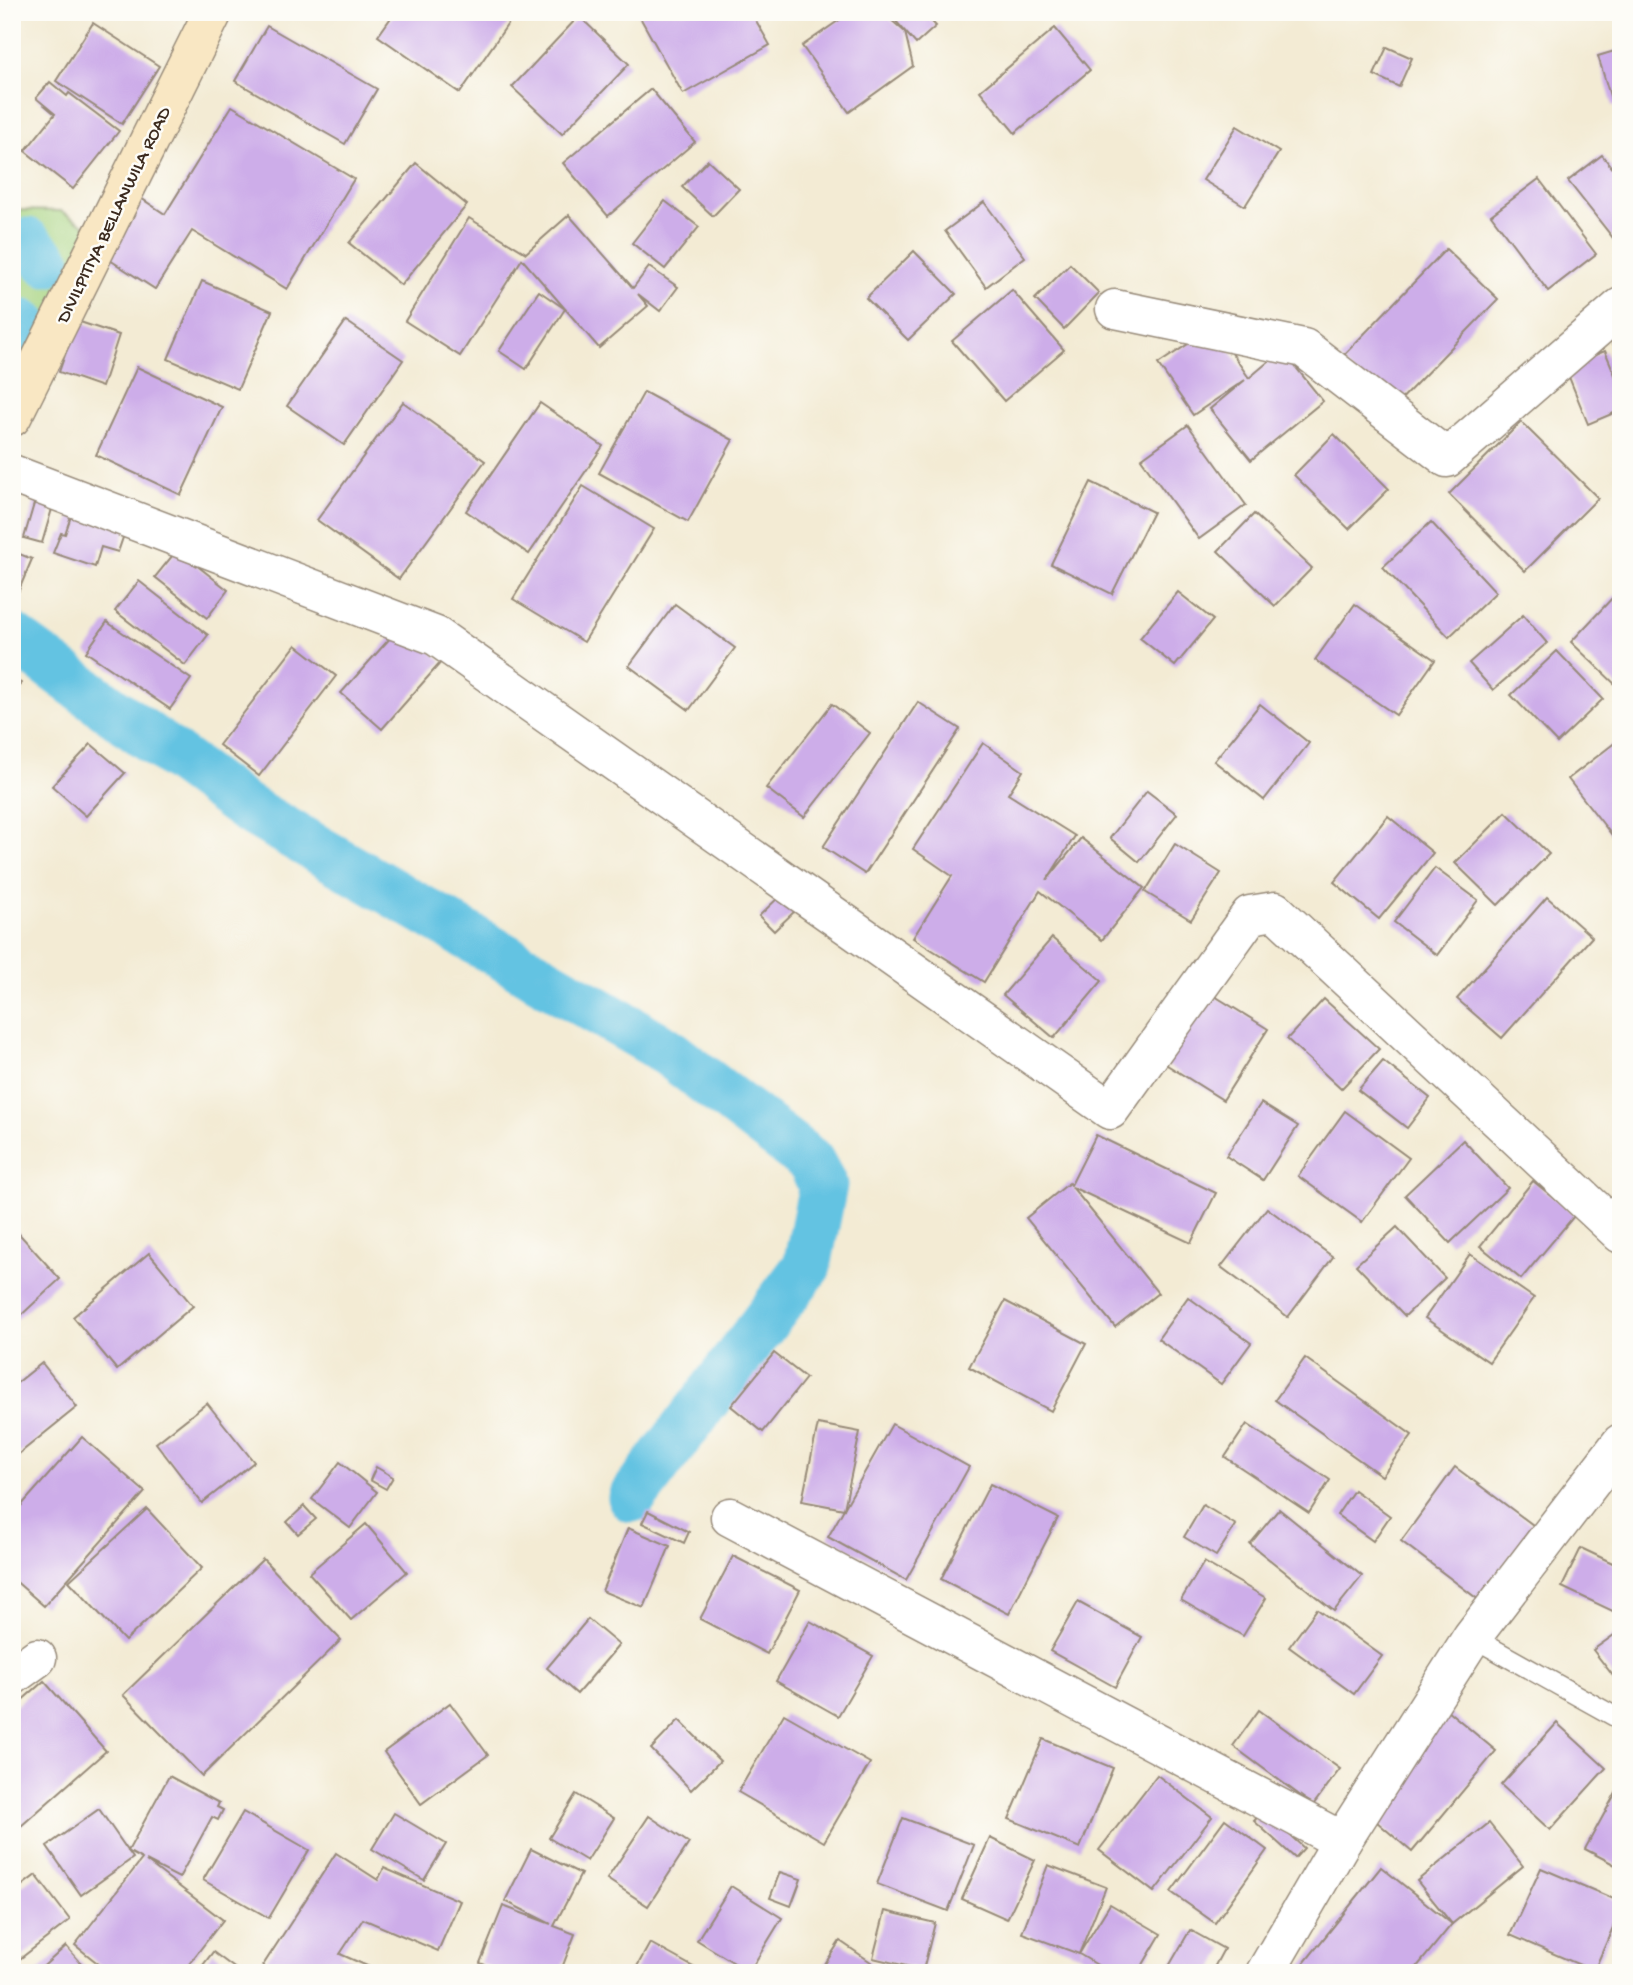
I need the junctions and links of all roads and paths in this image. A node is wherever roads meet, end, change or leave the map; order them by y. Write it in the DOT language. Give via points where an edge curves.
graph roads {
  1 [pos="211,13"];
  2 [pos="1621,307"];
  3 [pos="1115,309"];
  4 [pos="12,417"];
  5 [pos="12,474"];
  6 [pos="1621,1234"];
  7 [pos="1621,1443"];
  8 [pos="730,1517"];
  9 [pos="1472,1637"];
  10 [pos="1621,1720"];
  11 [pos="1342,1841"];
  12 [pos="1265,1973"];
  1 -- 4 [label="street, DIVILPITIYA BELLANWILA ROAD"];
  2 -- 3 [label="street" via="1447,458 1304,348"];
  5 -- 6 [label="street" via="436,636 1110,1110 1250,915 1275,911"];
  7 -- 9 [label="street"];
  8 -- 11 [label="street"];
  9 -- 10 [label="lane"];
  9 -- 11 [label="street"];
  11 -- 12 [label="street"];
}
